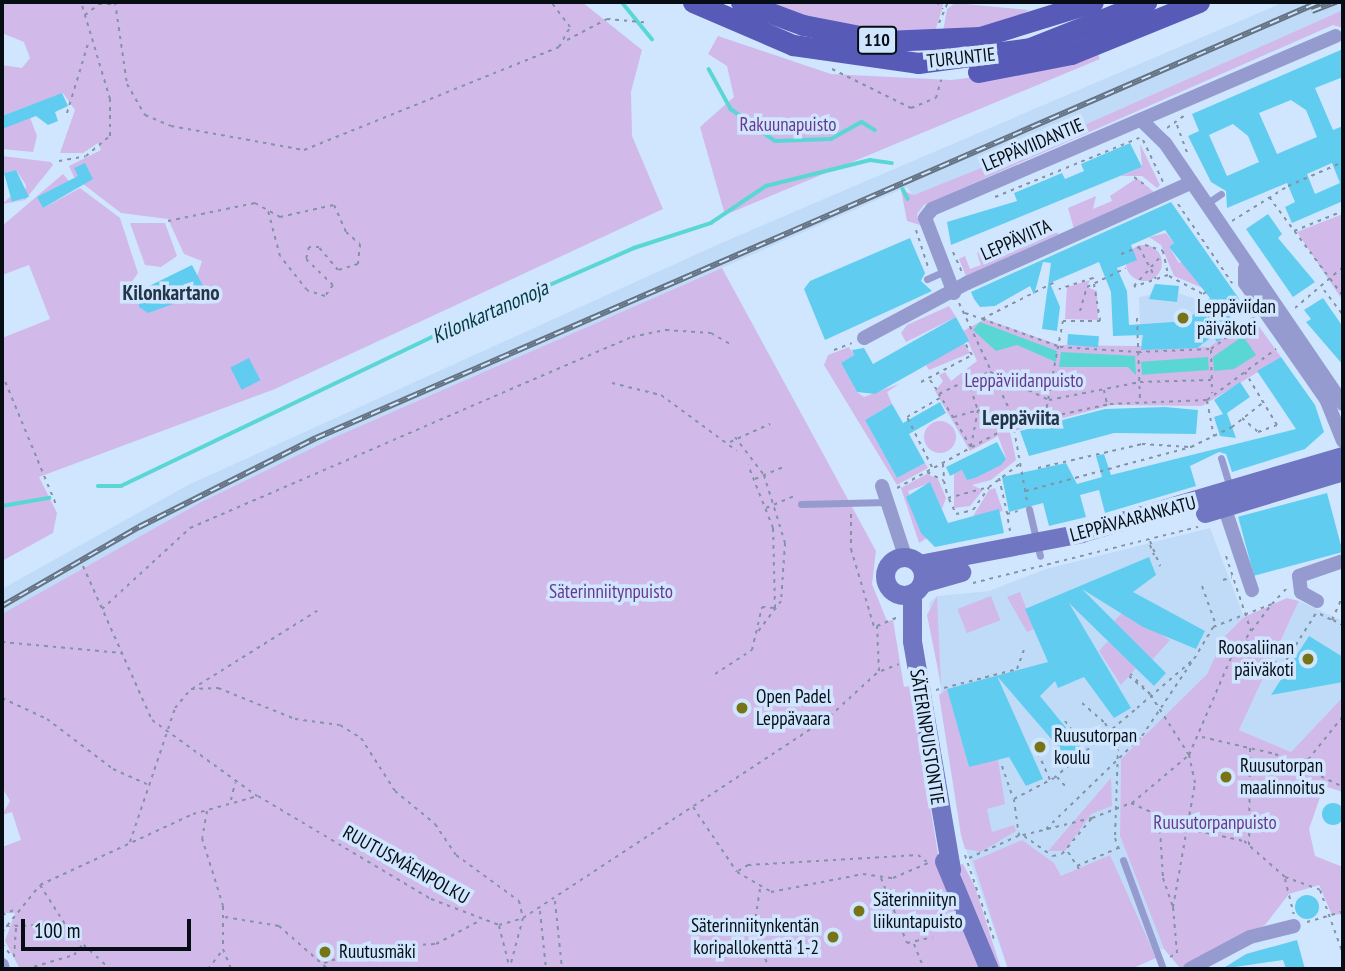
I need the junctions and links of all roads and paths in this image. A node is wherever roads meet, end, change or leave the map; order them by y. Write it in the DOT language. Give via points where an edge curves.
graph roads {
  1 [pos="81,2"];
  2 [pos="551,2"];
  3 [pos="693,2"];
  4 [pos="741,2"];
  5 [pos="937,2"];
  6 [pos="948,2"];
  7 [pos="991,2"];
  8 [pos="1032,2"];
  9 [pos="1093,2"];
  10 [pos="1146,2"];
  11 [pos="1199,2"];
  12 [pos="115,3"];
  13 [pos="943,10"];
  14 [pos="84,16"];
  15 [pos="644,22"];
  16 [pos="939,31"];
  17 [pos="1335,36"];
  18 [pos="566,40"];
  19 [pos="89,42"];
  20 [pos="918,63"];
  21 [pos="832,69"];
  22 [pos="941,80"];
  23 [pos="1161,111"];
  24 [pos="67,113"];
  25 [pos="1141,120"];
  26 [pos="1165,143"];
  27 [pos="59,161"];
  28 [pos="1343,162"];
  29 [pos="1135,177"];
  30 [pos="1188,184"];
  31 [pos="1154,189"];
  32 [pos="1159,190"];
  33 [pos="1221,194"];
  34 [pos="1268,197"];
  35 [pos="988,200"];
  36 [pos="1203,206"];
  37 [pos="268,211"];
  38 [pos="1343,211"];
  39 [pos="168,221"];
  40 [pos="1219,230"];
  41 [pos="1293,231"];
  42 [pos="913,232"];
  43 [pos="1203,242"];
  44 [pos="949,244"];
  45 [pos="1138,246"];
  46 [pos="1121,254"];
  47 [pos="1164,254"];
  48 [pos="1148,265"];
  49 [pos="1343,267"];
  50 [pos="1126,268"];
  51 [pos="1245,268"];
  52 [pos="947,270"];
  53 [pos="1168,275"];
  54 [pos="1329,277"];
  55 [pos="929,278"];
  56 [pos="1157,280"];
  57 [pos="1094,281"];
  58 [pos="1055,282"];
  59 [pos="967,283"];
  60 [pos="1059,289"];
  61 [pos="1211,289"];
  62 [pos="1323,289"];
  63 [pos="131,290"];
  64 [pos="954,293"];
  65 [pos="1343,296"];
  66 [pos="137,302"];
  67 [pos="1292,310"];
  68 [pos="1080,311"];
  69 [pos="964,312"];
  70 [pos="1343,315"];
  71 [pos="1256,316"];
  72 [pos="1137,318"];
  73 [pos="982,319"];
  74 [pos="864,338"];
  75 [pos="965,343"];
  76 [pos="732,345"];
  77 [pos="1060,347"];
  78 [pos="1278,348"];
  79 [pos="1211,349"];
  80 [pos="834,350"];
  81 [pos="1138,354"];
  82 [pos="1245,371"];
  83 [pos="990,372"];
  84 [pos="2,374"];
  85 [pos="929,379"];
  86 [pos="968,380"];
  87 [pos="1212,380"];
  88 [pos="921,382"];
  89 [pos="1139,382"];
  90 [pos="612,383"];
  91 [pos="1104,389"];
  92 [pos="1212,394"];
  93 [pos="940,395"];
  94 [pos="1207,400"];
  95 [pos="1049,401"];
  96 [pos="1140,401"];
  97 [pos="1265,401"];
  98 [pos="1107,404"];
  99 [pos="1343,404"];
  100 [pos="978,410"];
  101 [pos="953,417"];
  102 [pos="1044,417"];
  103 [pos="1242,418"];
  104 [pos="770,424"];
  105 [pos="1012,425"];
  106 [pos="735,437"];
  107 [pos="1215,437"];
  108 [pos="1343,440"];
  109 [pos="729,443"];
  110 [pos="971,447"];
  111 [pos="1191,447"];
  112 [pos="737,452"];
  113 [pos="1343,456"];
  114 [pos="1221,458"];
  115 [pos="943,463"];
  116 [pos="1019,463"];
  117 [pos="748,465"];
  118 [pos="786,466"];
  119 [pos="932,468"];
  120 [pos="1038,468"];
  121 [pos="1343,471"];
  122 [pos="926,472"];
  123 [pos="764,475"];
  124 [pos="998,477"];
  125 [pos="754,479"];
  126 [pos="944,481"];
  127 [pos="989,487"];
  128 [pos="1025,491"];
  129 [pos="886,494"];
  130 [pos="797,495"];
  131 [pos="948,498"];
  132 [pos="1228,500"];
  133 [pos="776,504"];
  134 [pos="801,505"];
  135 [pos="850,505"];
  136 [pos="57,507"];
  137 [pos="766,508"];
  138 [pos="1029,509"];
  139 [pos="1007,514"];
  140 [pos="1206,525"];
  141 [pos="783,535"];
  142 [pos="774,536"];
  143 [pos="1012,537"];
  144 [pos="1150,541"];
  145 [pos="1223,545"];
  146 [pos="1038,550"];
  147 [pos="1343,561"];
  148 [pos="83,566"];
  149 [pos="1160,566"];
  150 [pos="915,574"];
  151 [pos="1233,576"];
  152 [pos="1223,580"];
  153 [pos="966,584"];
  154 [pos="1202,586"];
  155 [pos="1290,587"];
  156 [pos="1252,590"];
  157 [pos="892,591"];
  158 [pos="1343,595"];
  159 [pos="1317,601"];
  160 [pos="1272,604"];
  161 [pos="775,608"];
  162 [pos="102,609"];
  163 [pos="320,609"];
  164 [pos="1245,614"];
  165 [pos="887,618"];
  166 [pos="1332,620"];
  167 [pos="1216,625"];
  168 [pos="1343,625"];
  169 [pos="876,631"];
  170 [pos="756,633"];
  171 [pos="1251,633"];
  172 [pos="1246,639"];
  173 [pos="912,640"];
  174 [pos="2,642"];
  175 [pos="1024,650"];
  176 [pos="121,653"];
  177 [pos="1194,659"];
  178 [pos="900,664"];
  179 [pos="879,671"];
  180 [pos="715,674"];
  181 [pos="1130,675"];
  182 [pos="933,676"];
  183 [pos="191,689"];
  184 [pos="935,690"];
  185 [pos="1150,694"];
  186 [pos="2,698"];
  187 [pos="937,703"];
  188 [pos="1082,703"];
  189 [pos="1163,709"];
  190 [pos="1343,716"];
  191 [pos="1065,722"];
  192 [pos="1109,729"];
  193 [pos="166,734"];
  194 [pos="1202,737"];
  195 [pos="1250,747"];
  196 [pos="1086,748"];
  197 [pos="1038,753"];
  198 [pos="1189,755"];
  199 [pos="1118,756"];
  200 [pos="1002,766"];
  201 [pos="1303,767"];
  202 [pos="1056,776"];
  203 [pos="1050,780"];
  204 [pos="236,781"];
  205 [pos="148,784"];
  206 [pos="1066,787"];
  207 [pos="1343,787"];
  208 [pos="1009,792"];
  209 [pos="1003,793"];
  210 [pos="258,796"];
  211 [pos="1013,799"];
  212 [pos="231,800"];
  213 [pos="1131,803"];
  214 [pos="692,806"];
  215 [pos="1118,807"];
  216 [pos="1014,808"];
  217 [pos="208,810"];
  218 [pos="1007,810"];
  219 [pos="1158,812"];
  220 [pos="1015,815"];
  221 [pos="1007,818"];
  222 [pos="1092,818"];
  223 [pos="1189,829"];
  224 [pos="1045,830"];
  225 [pos="1019,836"];
  226 [pos="130,843"];
  227 [pos="1249,846"];
  228 [pos="1119,848"];
  229 [pos="1068,852"];
  230 [pos="951,860"];
  231 [pos="1123,860"];
  232 [pos="737,872"];
  233 [pos="1284,877"];
  234 [pos="881,878"];
  235 [pos="40,885"];
  236 [pos="760,888"];
  237 [pos="555,899"];
  238 [pos="1291,905"];
  239 [pos="1173,907"];
  240 [pos="540,909"];
  241 [pos="15,910"];
  242 [pos="1343,912"];
  243 [pos="1329,914"];
  244 [pos="2,915"];
  245 [pos="224,917"];
  246 [pos="523,918"];
  247 [pos="480,921"];
  248 [pos="16,924"];
  249 [pos="499,925"];
  250 [pos="5,926"];
  251 [pos="1294,926"];
  252 [pos="2,932"];
  253 [pos="71,933"];
  254 [pos="932,937"];
  255 [pos="83,944"];
  256 [pos="914,944"];
  257 [pos="223,949"];
  258 [pos="998,949"];
  259 [pos="774,953"];
  260 [pos="1343,954"];
  261 [pos="764,957"];
  262 [pos="1168,958"];
  263 [pos="324,963"];
  264 [pos="6,964"];
  265 [pos="510,968"];
  266 [pos="26,969"];
  267 [pos="110,969"];
  268 [pos="208,969"];
  269 [pos="232,969"];
  270 [pos="328,969"];
  271 [pos="546,969"];
  272 [pos="562,969"];
  273 [pos="769,969"];
  274 [pos="924,969"];
  275 [pos="989,969"];
  276 [pos="1163,969"];
  277 [pos="1190,969"];
  1 -- 14 [label="path"];
  2 -- 18 [label="path" via="567,20"];
  3 -- 20 [label="main road, TURUNTIE / 110" via="793,45"];
  4 -- 9 [label="main road, TURUNTIE / 110" via="835,33 911,41 980,37"];
  5 -- 13 [label="path"];
  6 -- 13 [label="path"];
  7 -- 8 [label="path"];
  10 -- 20 [label="main road, TURUNTIE / 110" via="1030,48"];
  11 -- 20 [label="main road" via="1110,41 1023,66 956,73"];
  12 -- 14 [label="path" via="99,4"];
  12 -- 18 [label="path" via="127,83 145,115 171,126 303,150 478,84"];
  13 -- 16 [label="path"];
  14 -- 19 [label="path"];
  15 -- 18 [label="path" via="607,19"];
  17 -- 23 [label="street, LEPPÄVIIDANTIE"];
  19 -- 24 [label="path"];
  19 -- 27 [label="path" via="110,99 110,136 86,156"];
  21 -- 22 [label="path" via="911,108 936,98"];
  23 -- 25 [label="street, LEPPÄVIIDANTIE"];
  23 -- 26 [label="street"];
  25 -- 26 [label="street"];
  25 -- 52 [label="street, LEPPÄVIIDANTIE" via="932,209 925,218"];
  26 -- 30 [label="street"];
  28 -- 34 [label="path"];
  29 -- 31 [label="path"];
  30 -- 36 [label="street"];
  30 -- 59 [label="street, LEPPÄVIITA"];
  32 -- 35 [label="path" via="1165,186 1142,138 1135,138"];
  33 -- 36 [label="lane"];
  34 -- 40 [label="path"];
  34 -- 41 [label="path"];
  36 -- 40 [label="street"];
  37 -- 37 [label="path" via="280,217 325,204 340,208 341,225 360,244 358,264 338,271 319,247 309,247 306,259 333,285 325,296 307,290 280,256"];
  37 -- 39 [label="path" via="255,203"];
  38 -- 41 [label="path"];
  40 -- 43 [label="path"];
  40 -- 51 [label="street"];
  41 -- 54 [label="path"];
  42 -- 55 [label="path"];
  44 -- 59 [label="path"];
  45 -- 46 [label="path"];
  45 -- 47 [label="path" via="1158,245"];
  45 -- 48 [label="path"];
  47 -- 48 [label="path"];
  47 -- 53 [label="path"];
  48 -- 56 [label="path"];
  48 -- 56 [label="path" via="1134,288"];
  49 -- 54 [label="path"];
  50 -- 57 [label="path"];
  51 -- 99 [label="street"];
  51 -- 108 [label="street" via="1245,283 1326,399"];
  52 -- 55 [label="lane"];
  52 -- 64 [label="street"];
  53 -- 56 [label="path"];
  53 -- 61 [label="path" via="1203,294"];
  54 -- 62 [label="path"];
  54 -- 65 [label="path"];
  57 -- 60 [label="path" via="1090,276"];
  57 -- 68 [label="path" via="1082,295"];
  57 -- 77 [label="path" via="1100,321 1063,320"];
  58 -- 73 [label="path"];
  59 -- 64 [label="street, LEPPÄVIITA"];
  62 -- 67 [label="path"];
  62 -- 70 [label="path"];
  63 -- 66 [label="path"];
  64 -- 69 [label="path"];
  64 -- 74 [label="street, LEPPÄVIITA"];
  69 -- 73 [label="path"];
  69 -- 83 [label="path" via="966,326"];
  71 -- 79 [label="path"];
  72 -- 81 [label="path"];
  73 -- 77 [label="path"];
  74 -- 80 [label="path"];
  75 -- 85 [label="path" via="972,355"];
  76 -- 162 [label="path" via="711,332 666,330 619,342 190,528"];
  77 -- 81 [label="path"];
  77 -- 95 [label="path"];
  78 -- 82 [label="path"];
  79 -- 81 [label="path"];
  79 -- 87 [label="path"];
  81 -- 89 [label="path"];
  82 -- 92 [label="path"];
  82 -- 97 [label="path"];
  83 -- 86 [label="path"];
  83 -- 95 [label="path"];
  83 -- 105 [label="path"];
  84 -- 136 [label="path"];
  85 -- 88 [label="path"];
  85 -- 93 [label="path"];
  86 -- 93 [label="path"];
  86 -- 100 [label="path"];
  87 -- 89 [label="path"];
  87 -- 92 [label="path"];
  89 -- 91 [label="path"];
  89 -- 96 [label="path"];
  90 -- 109 [label="path" via="661,395"];
  91 -- 95 [label="path"];
  91 -- 98 [label="path"];
  92 -- 94 [label="path"];
  93 -- 101 [label="path"];
  93 -- 119 [label="path" via="907,416"];
  94 -- 96 [label="path"];
  94 -- 107 [label="path"];
  95 -- 102 [label="path"];
  96 -- 98 [label="path"];
  97 -- 103 [label="path"];
  97 -- 103 [label="path" via="1278,425 1258,432"];
  98 -- 102 [label="path"];
  100 -- 101 [label="path"];
  100 -- 105 [label="path"];
  100 -- 110 [label="path"];
  101 -- 110 [label="path"];
  102 -- 105 [label="path"];
  103 -- 107 [label="path"];
  104 -- 106 [label="path"];
  105 -- 110 [label="path"];
  105 -- 116 [label="path"];
  106 -- 109 [label="path"];
  106 -- 123 [label="path"];
  107 -- 111 [label="path"];
  109 -- 112 [label="path"];
  110 -- 115 [label="path"];
  111 -- 120 [label="path" via="1142,444"];
  111 -- 128 [label="path"];
  113 -- 132 [label="main road, LEPPÄVAARANKATU"];
  114 -- 132 [label="lane"];
  115 -- 119 [label="path"];
  115 -- 126 [label="path"];
  116 -- 124 [label="path"];
  116 -- 128 [label="path"];
  117 -- 125 [label="path"];
  118 -- 123 [label="path"];
  119 -- 122 [label="path"];
  121 -- 132 [label="main road, LEPPÄVAARANKATU"];
  122 -- 126 [label="path"];
  122 -- 129 [label="path"];
  123 -- 125 [label="path"];
  123 -- 133 [label="path"];
  124 -- 127 [label="path"];
  124 -- 139 [label="path"];
  125 -- 137 [label="path"];
  126 -- 131 [label="path"];
  127 -- 131 [label="path"];
  127 -- 131 [label="path" via="973,510 956,514"];
  128 -- 138 [label="path"];
  129 -- 135 [label="lane"];
  129 -- 150 [label="street, SÄTERINPUISTONTIE"];
  130 -- 133 [label="path"];
  132 -- 146 [label="main road, LEPPÄVAARANKATU"];
  132 -- 156 [label="street"];
  133 -- 137 [label="path"];
  133 -- 141 [label="path"];
  134 -- 135 [label="lane"];
  135 -- 169 [label="path" via="852,549"];
  137 -- 142 [label="path"];
  138 -- 139 [label="path"];
  138 -- 146 [label="lane"];
  139 -- 143 [label="path"];
  140 -- 144 [label="path"];
  141 -- 142 [label="path"];
  141 -- 161 [label="path" via="786,573"];
  142 -- 161 [label="path"];
  144 -- 149 [label="path"];
  144 -- 153 [label="path"];
  145 -- 151 [label="path"];
  146 -- 150 [label="main road, LEPPÄVAARANKATU"];
  147 -- 159 [label="street" via="1299,576 1301,592"];
  148 -- 162 [label="path"];
  150 -- 157 [label="main road, LEPPÄVAARANKATU"];
  150 -- 157 [label="main road" via="886,567"];
  150 -- 173 [label="main road, SÄTERINPUISTONTIE"];
  151 -- 152 [label="path"];
  151 -- 164 [label="path"];
  154 -- 167 [label="path"];
  155 -- 160 [label="path"];
  157 -- 173 [label="main road, SÄTERINPUISTONTIE"];
  158 -- 166 [label="path"];
  160 -- 164 [label="path"];
  160 -- 171 [label="path"];
  161 -- 170 [label="path"];
  161 -- 170 [label="path" via="762,607"];
  162 -- 176 [label="path"];
  163 -- 183 [label="path"];
  164 -- 167 [label="path"];
  164 -- 171 [label="path"];
  165 -- 169 [label="path"];
  166 -- 168 [label="path"];
  166 -- 172 [label="path" via="1317,612 1282,667"];
  167 -- 177 [label="path"];
  169 -- 179 [label="path"];
  170 -- 180 [label="path" via="752,650"];
  171 -- 172 [label="path"];
  172 -- 194 [label="path" via="1231,658"];
  173 -- 230 [label="main road, SÄTERINPUISTONTIE"];
  174 -- 176 [label="path"];
  175 -- 184 [label="path" via="1017,668"];
  176 -- 193 [label="path" via="135,690"];
  177 -- 185 [label="path"];
  177 -- 189 [label="path"];
  178 -- 179 [label="path"];
  179 -- 214 [label="path, RUUTUSMÄENPOLKU" via="830,716"];
  181 -- 185 [label="path"];
  182 -- 184 [label="path"];
  183 -- 193 [label="path"];
  183 -- 246 [label="path" via="218,688 295,719 340,725 361,738 395,791 435,824 456,855 519,901"];
  184 -- 187 [label="path"];
  185 -- 189 [label="path"];
  185 -- 192 [label="path"];
  186 -- 205 [label="path" via="47,719 113,769"];
  188 -- 192 [label="path"];
  189 -- 198 [label="path"];
  189 -- 199 [label="path"];
  190 -- 201 [label="path"];
  191 -- 196 [label="path"];
  192 -- 196 [label="path"];
  192 -- 199 [label="path"];
  193 -- 204 [label="path, RUUTUSMÄENPOLKU"];
  193 -- 205 [label="path"];
  194 -- 195 [label="path"];
  194 -- 198 [label="path"];
  195 -- 201 [label="path"];
  195 -- 227 [label="path"];
  196 -- 202 [label="path"];
  197 -- 203 [label="path"];
  198 -- 213 [label="path"];
  198 -- 223 [label="path" via="1195,783"];
  199 -- 215 [label="path"];
  199 -- 224 [label="path"];
  200 -- 208 [label="path"];
  201 -- 207 [label="path"];
  202 -- 203 [label="path"];
  202 -- 206 [label="path"];
  203 -- 211 [label="path"];
  204 -- 210 [label="path, RUUTUSMÄENPOLKU"];
  204 -- 212 [label="path"];
  205 -- 226 [label="path"];
  208 -- 209 [label="path"];
  208 -- 211 [label="path"];
  210 -- 212 [label="path"];
  210 -- 247 [label="path, RUUTUSMÄENPOLKU"];
  211 -- 216 [label="path"];
  212 -- 217 [label="path"];
  213 -- 215 [label="path"];
  213 -- 219 [label="path"];
  214 -- 232 [label="path"];
  214 -- 237 [label="path, RUUTUSMÄENPOLKU"];
  215 -- 222 [label="path"];
  215 -- 228 [label="path"];
  216 -- 218 [label="path"];
  216 -- 220 [label="path"];
  217 -- 226 [label="path"];
  217 -- 245 [label="path" via="202,838"];
  219 -- 223 [label="path"];
  219 -- 239 [label="path" via="1163,878"];
  220 -- 221 [label="path"];
  220 -- 225 [label="path"];
  222 -- 224 [label="path"];
  222 -- 229 [label="path"];
  223 -- 227 [label="path"];
  223 -- 239 [label="path"];
  224 -- 225 [label="path"];
  225 -- 229 [label="path" via="1053,856"];
  225 -- 230 [label="path"];
  226 -- 235 [label="path"];
  227 -- 233 [label="path"];
  228 -- 229 [label="path" via="1078,867"];
  228 -- 231 [label="path"];
  230 -- 232 [label="path" via="918,855 748,865"];
  230 -- 234 [label="path"];
  230 -- 258 [label="path"];
  230 -- 275 [label="main road, SÄTERINPUISTONTIE"];
  231 -- 276 [label="lane"];
  232 -- 236 [label="path"];
  233 -- 238 [label="path"];
  233 -- 243 [label="path" via="1320,890"];
  234 -- 236 [label="path" via="863,874 790,891"];
  234 -- 256 [label="path" via="907,943"];
  235 -- 241 [label="path"];
  235 -- 253 [label="path"];
  236 -- 261 [label="path" via="754,927"];
  237 -- 240 [label="path, RUUTUSMÄENPOLKU"];
  237 -- 272 [label="path"];
  239 -- 262 [label="path" via="1177,953"];
  240 -- 246 [label="path, RUUTUSMÄENPOLKU"];
  240 -- 271 [label="path"];
  241 -- 244 [label="path"];
  241 -- 250 [label="path"];
  242 -- 243 [label="path"];
  243 -- 251 [label="path"];
  243 -- 260 [label="path"];
  245 -- 257 [label="path"];
  245 -- 263 [label="path" via="279,926"];
  246 -- 249 [label="path, RUUTUSMÄENPOLKU"];
  246 -- 265 [label="path"];
  247 -- 249 [label="path, RUUTUSMÄENPOLKU"];
  247 -- 263 [label="path" via="436,944 372,947"];
  248 -- 250 [label="path"];
  248 -- 253 [label="path"];
  248 -- 264 [label="path"];
  249 -- 265 [label="path"];
  250 -- 252 [label="path"];
  251 -- 277 [label="street" via="1250,937"];
  253 -- 255 [label="path"];
  254 -- 256 [label="path"];
  255 -- 266 [label="path" via="74,956"];
  255 -- 267 [label="path"];
  256 -- 274 [label="path"];
  257 -- 268 [label="path"];
  257 -- 269 [label="path"];
  259 -- 261 [label="path"];
  261 -- 273 [label="path"];
  263 -- 270 [label="path"];
}
